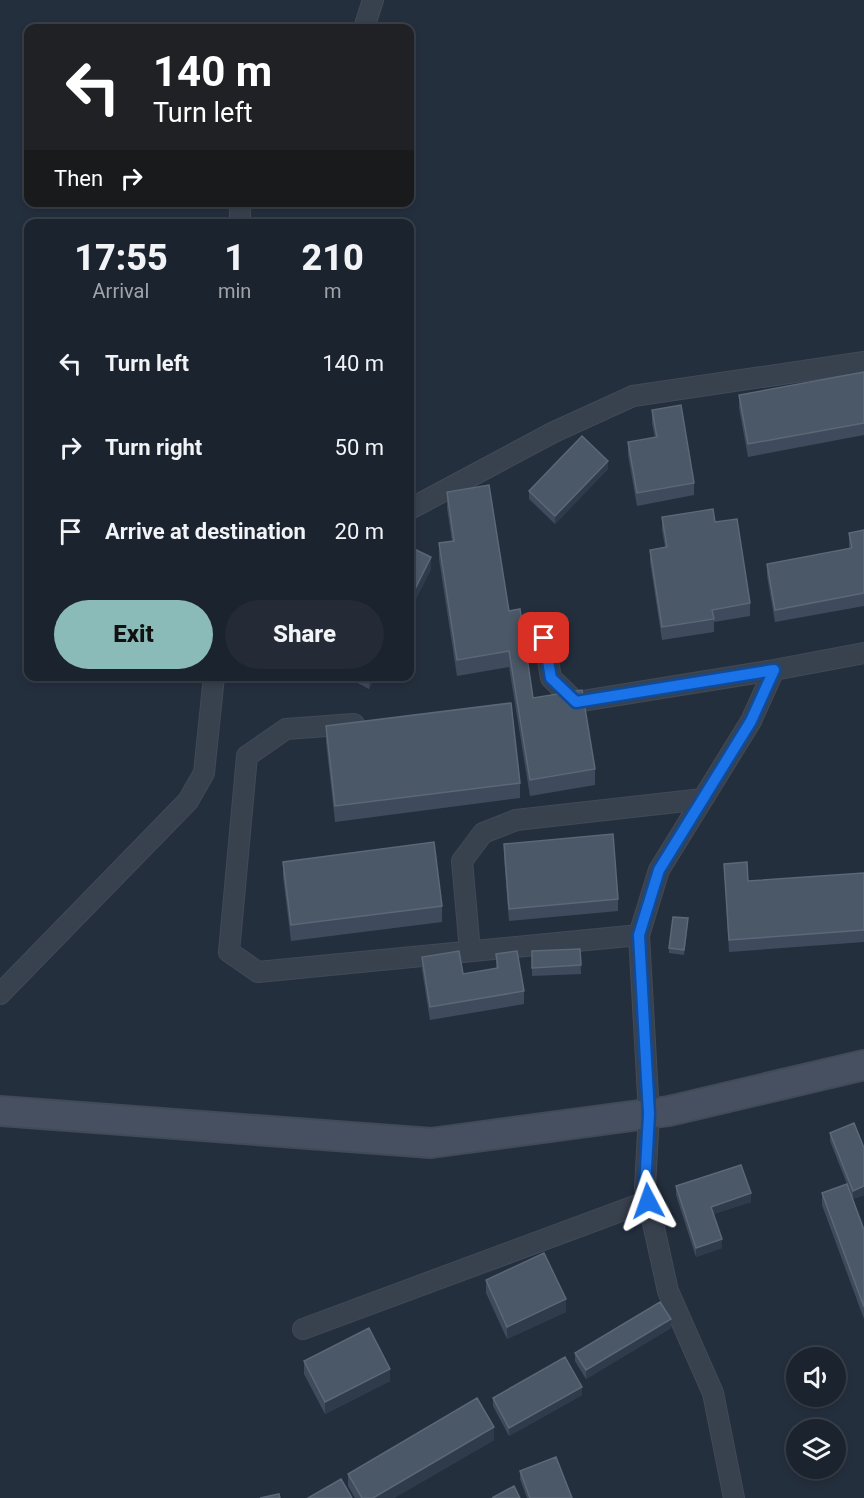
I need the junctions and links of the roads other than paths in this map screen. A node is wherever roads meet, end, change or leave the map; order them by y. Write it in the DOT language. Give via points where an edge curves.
graph roads {
  1 [pos="373,0"];
  2 [pos="365,24"];
  3 [pos="864,362"];
  4 [pos="414,507"];
  5 [pos="544,638"];
  6 [pos="864,653"];
  7 [pos="774,670"];
  8 [pos="213,681"];
  9 [pos="378,722"];
  10 [pos="703,799"];
  11 [pos="639,935"];
  12 [pos="470,951"];
  13 [pos="0,994"];
  14 [pos="864,1065"];
  15 [pos="0,1111"];
  16 [pos="649,1114"];
  17 [pos="648,1201"];
  18 [pos="303,1329"];
  19 [pos="734,1498"];
  1 -- 2 [label="street"];
  3 -- 4 [label="street" via="633,396 554,432"];
  5 -- 7 [label="street" via="551,678 576,702"];
  6 -- 7 [label="street"];
  7 -- 10 [label="street" via="751,721"];
  8 -- 13 [label="street" via="204,773 188,801"];
  9 -- 12 [label="street" via="286,729 247,756 229,952 258,972"];
  10 -- 11 [label="street" via="659,870"];
  10 -- 12 [label="street" via="516,820 483,833 462,861"];
  11 -- 12 [label="street"];
  11 -- 16 [label="street"];
  14 -- 16 [label="street"];
  15 -- 16 [label="street" via="431,1143"];
  16 -- 17 [label="street" via="645,1187"];
  17 -- 18 [label="street"];
  17 -- 19 [label="street" via="668,1291 713,1393"];
}
